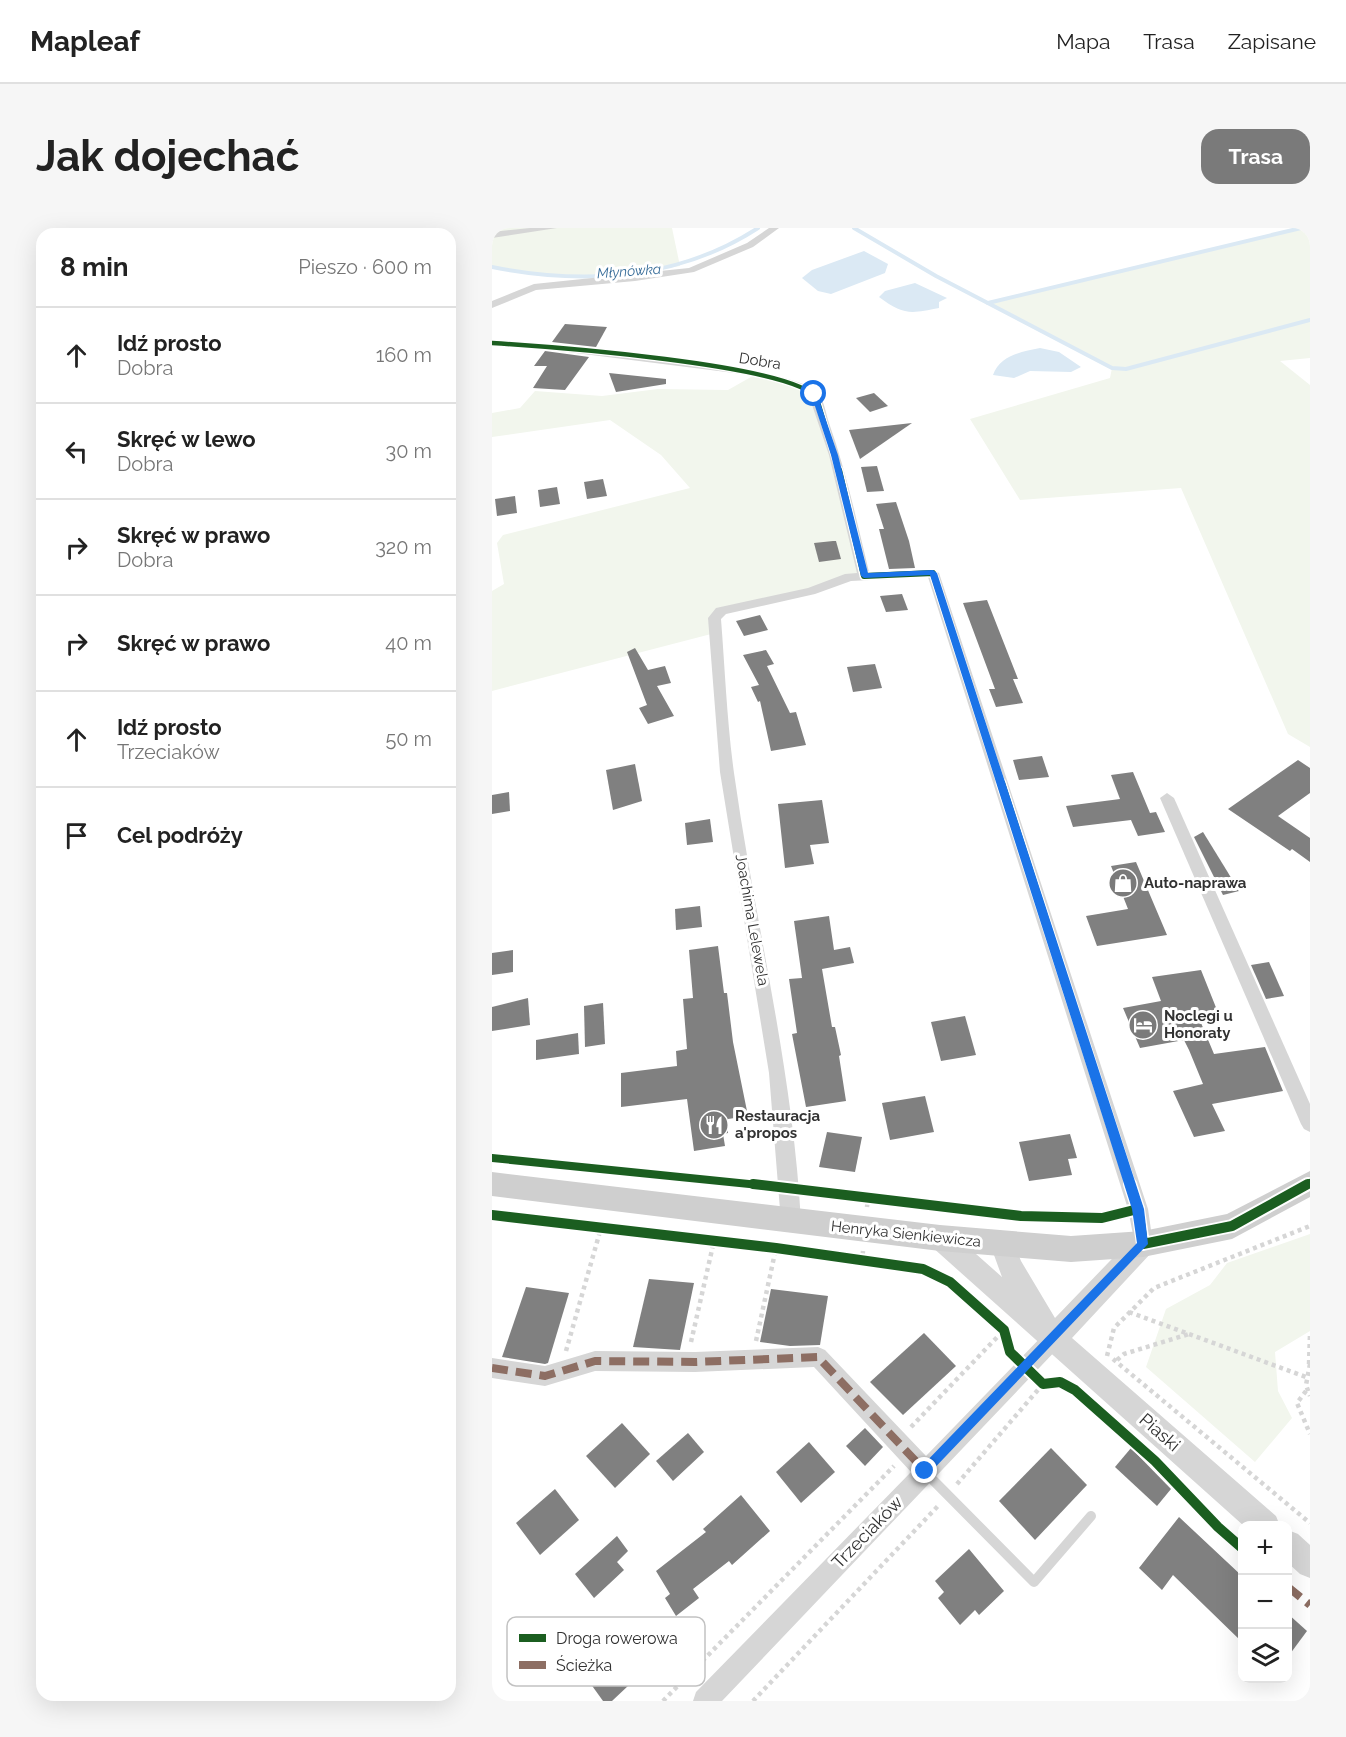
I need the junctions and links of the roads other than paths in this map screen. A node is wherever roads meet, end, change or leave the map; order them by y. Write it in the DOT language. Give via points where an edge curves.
graph roads {
  1 [pos="553,228"];
  2 [pos="775,228"];
  3 [pos="492,236"];
  4 [pos="492,305"];
  5 [pos="492,343"];
  6 [pos="864,576"];
  7 [pos="1167,798"];
  8 [pos="1310,1124"];
  9 [pos="1310,1183"];
  10 [pos="492,1184"];
  11 [pos="791,1222"];
  12 [pos="940,1238"];
  13 [pos="1002,1244"];
  14 [pos="1143,1244"];
  15 [pos="1054,1338"];
  16 [pos="492,1368"];
  17 [pos="925,1471"];
  18 [pos="1091,1516"];
  19 [pos="1260,1521"];
  20 [pos="1292,1548"];
  21 [pos="1310,1564"];
  22 [pos="705,1701"];
  1 -- 3 [label="street"];
  2 -- 4 [label="street" via="750,245 691,270 543,285"];
  5 -- 6 [label="street, Dobra" via="758,373 788,379 807,388 817,400 835,455"];
  6 -- 11 [label="street, Joachima Lelewela" via="721,611 714,618 727,772 778,1073"];
  6 -- 14 [label="street" via="933,573 1138,1209"];
  7 -- 8 [label="street"];
  9 -- 14 [label="main road, Henryka Sienkiewicza" via="1232,1226"];
  10 -- 11 [label="main road, Henryka Sienkiewicza"];
  11 -- 12 [label="main road, Henryka Sienkiewicza"];
  12 -- 13 [label="main road, Henryka Sienkiewicza"];
  12 -- 15 [label="street, Piaski"];
  13 -- 14 [label="main road, Henryka Sienkiewicza" via="1071,1249"];
  13 -- 15 [label="street, Piaski" via="1010,1267"];
  14 -- 15 [label="street"];
  15 -- 17 [label="street, Trzeciaków"];
  15 -- 19 [label="street, Piaski"];
  16 -- 17 [label="street" via="545,1376 595,1361 818,1357"];
  17 -- 18 [label="lane" via="1034,1582"];
  17 -- 22 [label="street, Trzeciaków"];
  20 -- 21 [label="street"];
}
